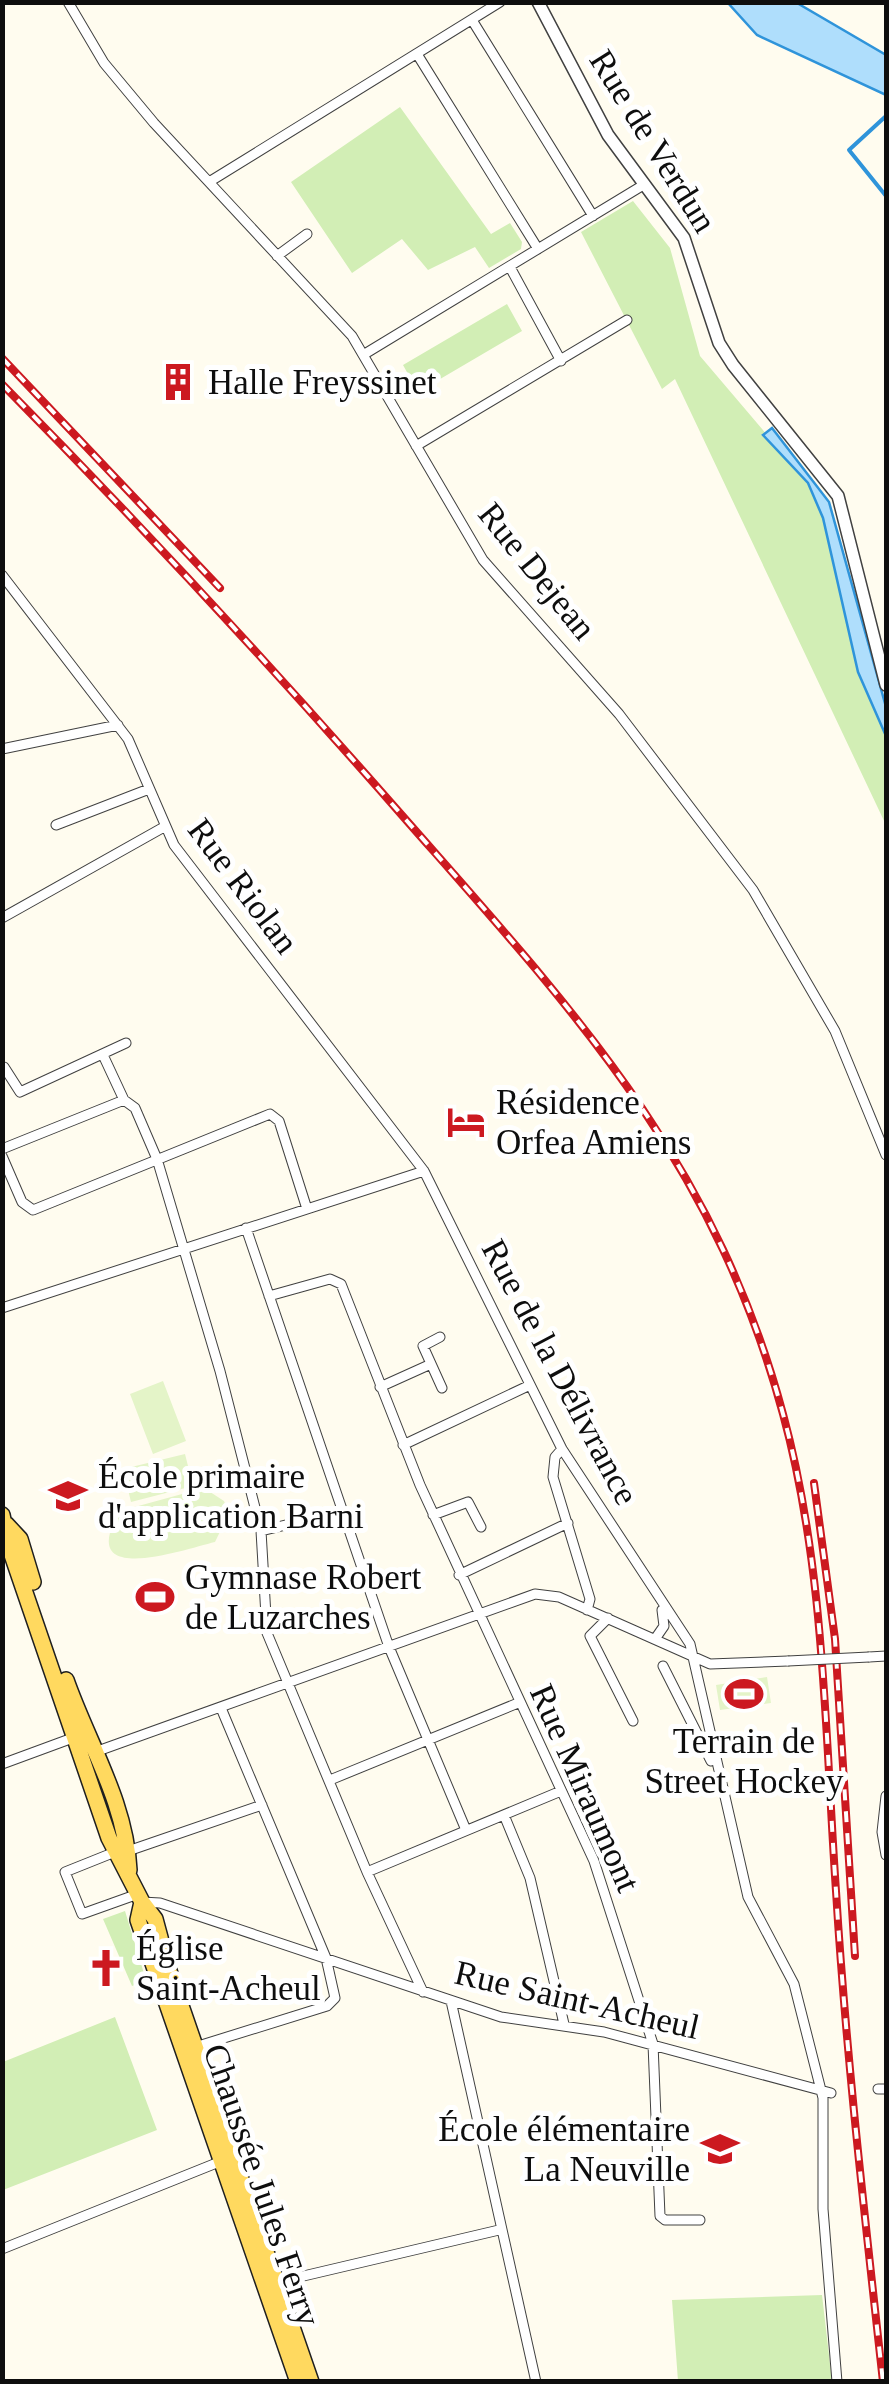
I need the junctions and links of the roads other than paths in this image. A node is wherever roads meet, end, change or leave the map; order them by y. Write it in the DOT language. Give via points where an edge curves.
graph roads {
  1 [pos="68,2"];
  2 [pos="500,2"];
  3 [pos="538,2"];
  4 [pos="472,20"];
  5 [pos="416,54"];
  6 [pos="209,182"];
  7 [pos="645,184"];
  8 [pos="593,216"];
  9 [pos="307,234"];
  10 [pos="538,249"];
  11 [pos="277,256"];
  12 [pos="512,269"];
  13 [pos="627,320"];
  14 [pos="363,355"];
  15 [pos="561,361"];
  16 [pos="416,446"];
  17 [pos="4,580"];
  18 [pos="886,685"];
  19 [pos="118,725"];
  20 [pos="2,749"];
  21 [pos="148,789"];
  22 [pos="56,825"];
  23 [pos="164,828"];
  24 [pos="2,918"];
  25 [pos="126,1043"];
  26 [pos="103,1055"];
  27 [pos="4,1067"];
  28 [pos="124,1100"];
  29 [pos="2,1152"];
  30 [pos="886,1154"];
  31 [pos="157,1158"];
  32 [pos="424,1171"];
  33 [pos="307,1208"];
  34 [pos="246,1228"];
  35 [pos="184,1248"];
  36 [pos="268,1296"];
  37 [pos="2,1308"];
  38 [pos="440,1337"];
  39 [pos="431,1364"];
  40 [pos="528,1386"];
  41 [pos="380,1387"];
  42 [pos="442,1388"];
  43 [pos="403,1445"];
  44 [pos="562,1449"];
  45 [pos="339,1512"];
  46 [pos="433,1516"];
  47 [pos="4,1522"];
  48 [pos="568,1523"];
  49 [pos="481,1527"];
  50 [pos="260,1531"];
  51 [pos="460,1575"];
  52 [pos="655,1593"];
  53 [pos="587,1610"];
  54 [pos="477,1614"];
  55 [pos="608,1618"];
  56 [pos="656,1639"];
  57 [pos="389,1647"];
  58 [pos="886,1656"];
  59 [pos="696,1658"];
  60 [pos="663,1666"];
  61 [pos="289,1684"];
  62 [pos="518,1703"];
  63 [pos="221,1708"];
  64 [pos="634,1721"];
  65 [pos="80,1735"];
  66 [pos="428,1740"];
  67 [pos="89,1754"];
  68 [pos="714,1760"];
  69 [pos="2,1764"];
  70 [pos="330,1780"];
  71 [pos="561,1791"];
  72 [pos="886,1796"];
  73 [pos="262,1805"];
  74 [pos="504,1815"];
  75 [pos="466,1830"];
  76 [pos="122,1852"];
  77 [pos="886,1856"];
  78 [pos="367,1872"];
  79 [pos="140,1898"];
  80 [pos="326,1958"];
  81 [pos="423,1992"];
  82 [pos="452,2002"];
  83 [pos="564,2024"];
  84 [pos="652,2044"];
  85 [pos="195,2047"];
  86 [pos="820,2088"];
  87 [pos="831,2093"];
  88 [pos="229,2158"];
  89 [pos="700,2220"];
  90 [pos="499,2230"];
  91 [pos="2,2249"];
  92 [pos="278,2282"];
  93 [pos="298,2382"];
  94 [pos="311,2382"];
  95 [pos="536,2382"];
  96 [pos="836,2382"];
  1 -- 6 [label="street, Rue Dejean" via="104,62"];
  2 -- 4 [label="street"];
  3 -- 7 [label="street, Rue de Verdun" via="608,135"];
  4 -- 5 [label="street"];
  4 -- 8 [label="street"];
  5 -- 6 [label="street"];
  5 -- 10 [label="street"];
  6 -- 11 [label="street, Rue Dejean"];
  7 -- 8 [label="street"];
  7 -- 18 [label="street, Rue de Verdun" via="693,256 732,365 838,496"];
  8 -- 10 [label="street"];
  9 -- 11 [label="street"];
  10 -- 12 [label="street"];
  11 -- 14 [label="street, Rue Dejean"];
  12 -- 14 [label="street"];
  12 -- 15 [label="street"];
  13 -- 15 [label="street"];
  14 -- 16 [label="street, Rue Dejean"];
  15 -- 16 [label="street"];
  16 -- 30 [label="street, Rue Dejean" via="484,560 619,714 773,920 835,1031"];
  17 -- 19 [label="street, Rue Riolan"];
  19 -- 20 [label="street"];
  19 -- 21 [label="street, Rue Riolan"];
  21 -- 22 [label="street"];
  21 -- 23 [label="street, Rue Riolan"];
  23 -- 24 [label="street"];
  23 -- 32 [label="street, Rue Riolan"];
  25 -- 26 [label="street"];
  26 -- 27 [label="street" via="20,1092"];
  26 -- 28 [label="street"];
  28 -- 29 [label="street"];
  28 -- 31 [label="street" via="135,1108"];
  29 -- 31 [label="street" via="22,1202 33,1210"];
  31 -- 33 [label="street" via="270,1114 279,1120"];
  31 -- 35 [label="street"];
  32 -- 33 [label="street"];
  32 -- 40 [label="street, Rue de la Délivrance"];
  33 -- 34 [label="street"];
  34 -- 35 [label="street"];
  34 -- 36 [label="street"];
  35 -- 37 [label="street"];
  35 -- 50 [label="street"];
  36 -- 41 [label="street, Rue Miraumont" via="336,1280"];
  36 -- 45 [label="street"];
  38 -- 39 [label="street" via="423,1346"];
  39 -- 41 [label="street"];
  39 -- 42 [label="street"];
  40 -- 43 [label="street"];
  40 -- 44 [label="street, Rue de la Délivrance"];
  41 -- 43 [label="street, Rue Miraumont"];
  43 -- 46 [label="street, Rue Miraumont"];
  44 -- 48 [label="street" via="554,1477"];
  44 -- 52 [label="street, Rue de la Délivrance"];
  45 -- 50 [label="street"];
  45 -- 57 [label="street"];
  46 -- 49 [label="street" via="468,1502"];
  46 -- 51 [label="street, Rue Miraumont"];
  47 -- 65 [label="main road, Chaussée Jules Ferry"];
  48 -- 51 [label="street"];
  48 -- 53 [label="street" via="590,1598"];
  50 -- 61 [label="street" via="267,1633"];
  51 -- 54 [label="street, Rue Miraumont"];
  52 -- 56 [label="street" via="664,1617"];
  52 -- 59 [label="street, Rue de la Délivrance"];
  53 -- 54 [label="street" via="542,1593"];
  53 -- 55 [label="street"];
  54 -- 57 [label="street"];
  54 -- 62 [label="street, Rue Miraumont"];
  55 -- 56 [label="street"];
  55 -- 64 [label="street" via="590,1636"];
  56 -- 59 [label="street"];
  57 -- 61 [label="street"];
  57 -- 66 [label="street"];
  58 -- 59 [label="street, bridge" via="723,1666"];
  59 -- 68 [label="street, Rue de la Délivrance"];
  60 -- 68 [label="street"];
  61 -- 63 [label="street"];
  61 -- 70 [label="street"];
  62 -- 66 [label="street"];
  62 -- 71 [label="street, Rue Miraumont"];
  63 -- 67 [label="street"];
  63 -- 73 [label="street"];
  65 -- 67 [label="main road, Chaussée Jules Ferry"];
  65 -- 69 [label="street"];
  66 -- 70 [label="street"];
  66 -- 75 [label="street"];
  67 -- 76 [label="main road, Chaussée Jules Ferry"];
  68 -- 86 [label="street, Rue de la Délivrance" via="748,1897 794,1984"];
  70 -- 78 [label="street"];
  71 -- 74 [label="street"];
  71 -- 84 [label="street, Rue Miraumont" via="594,1860"];
  72 -- 77 [label="street"];
  73 -- 76 [label="street"];
  73 -- 80 [label="street"];
  74 -- 75 [label="street"];
  74 -- 83 [label="street" via="530,1878"];
  75 -- 78 [label="street"];
  76 -- 79 [label="main road, Chaussée Jules Ferry"];
  76 -- 79 [label="street" via="60,1874 82,1914"];
  78 -- 81 [label="street"];
  79 -- 80 [label="street, Rue Saint-Acheul"];
  79 -- 85 [label="main road" via="154,1919"];
  79 -- 88 [label="main road, Chaussée Jules Ferry" via="138,1920"];
  80 -- 81 [label="street, Rue Saint-Acheul"];
  80 -- 85 [label="street" via="333,2002"];
  81 -- 82 [label="street, Rue Saint-Acheul"];
  82 -- 83 [label="street, Rue Saint-Acheul" via="501,2017"];
  82 -- 90 [label="street"];
  83 -- 84 [label="street, Rue Saint-Acheul"];
  84 -- 86 [label="street, Rue Saint-Acheul"];
  84 -- 89 [label="street, Rue Miraumont" via="660,2216"];
  85 -- 88 [label="main road"];
  86 -- 87 [label="street, Rue Saint-Acheul"];
  86 -- 96 [label="street, Rue de la Délivrance"];
  88 -- 91 [label="street"];
  88 -- 92 [label="main road, Chaussée Jules Ferry"];
  88 -- 93 [label="main road, Chaussée Jules Ferry"];
  90 -- 92 [label="street"];
  90 -- 95 [label="street"];
  92 -- 94 [label="main road, Chaussée Jules Ferry"];
}
